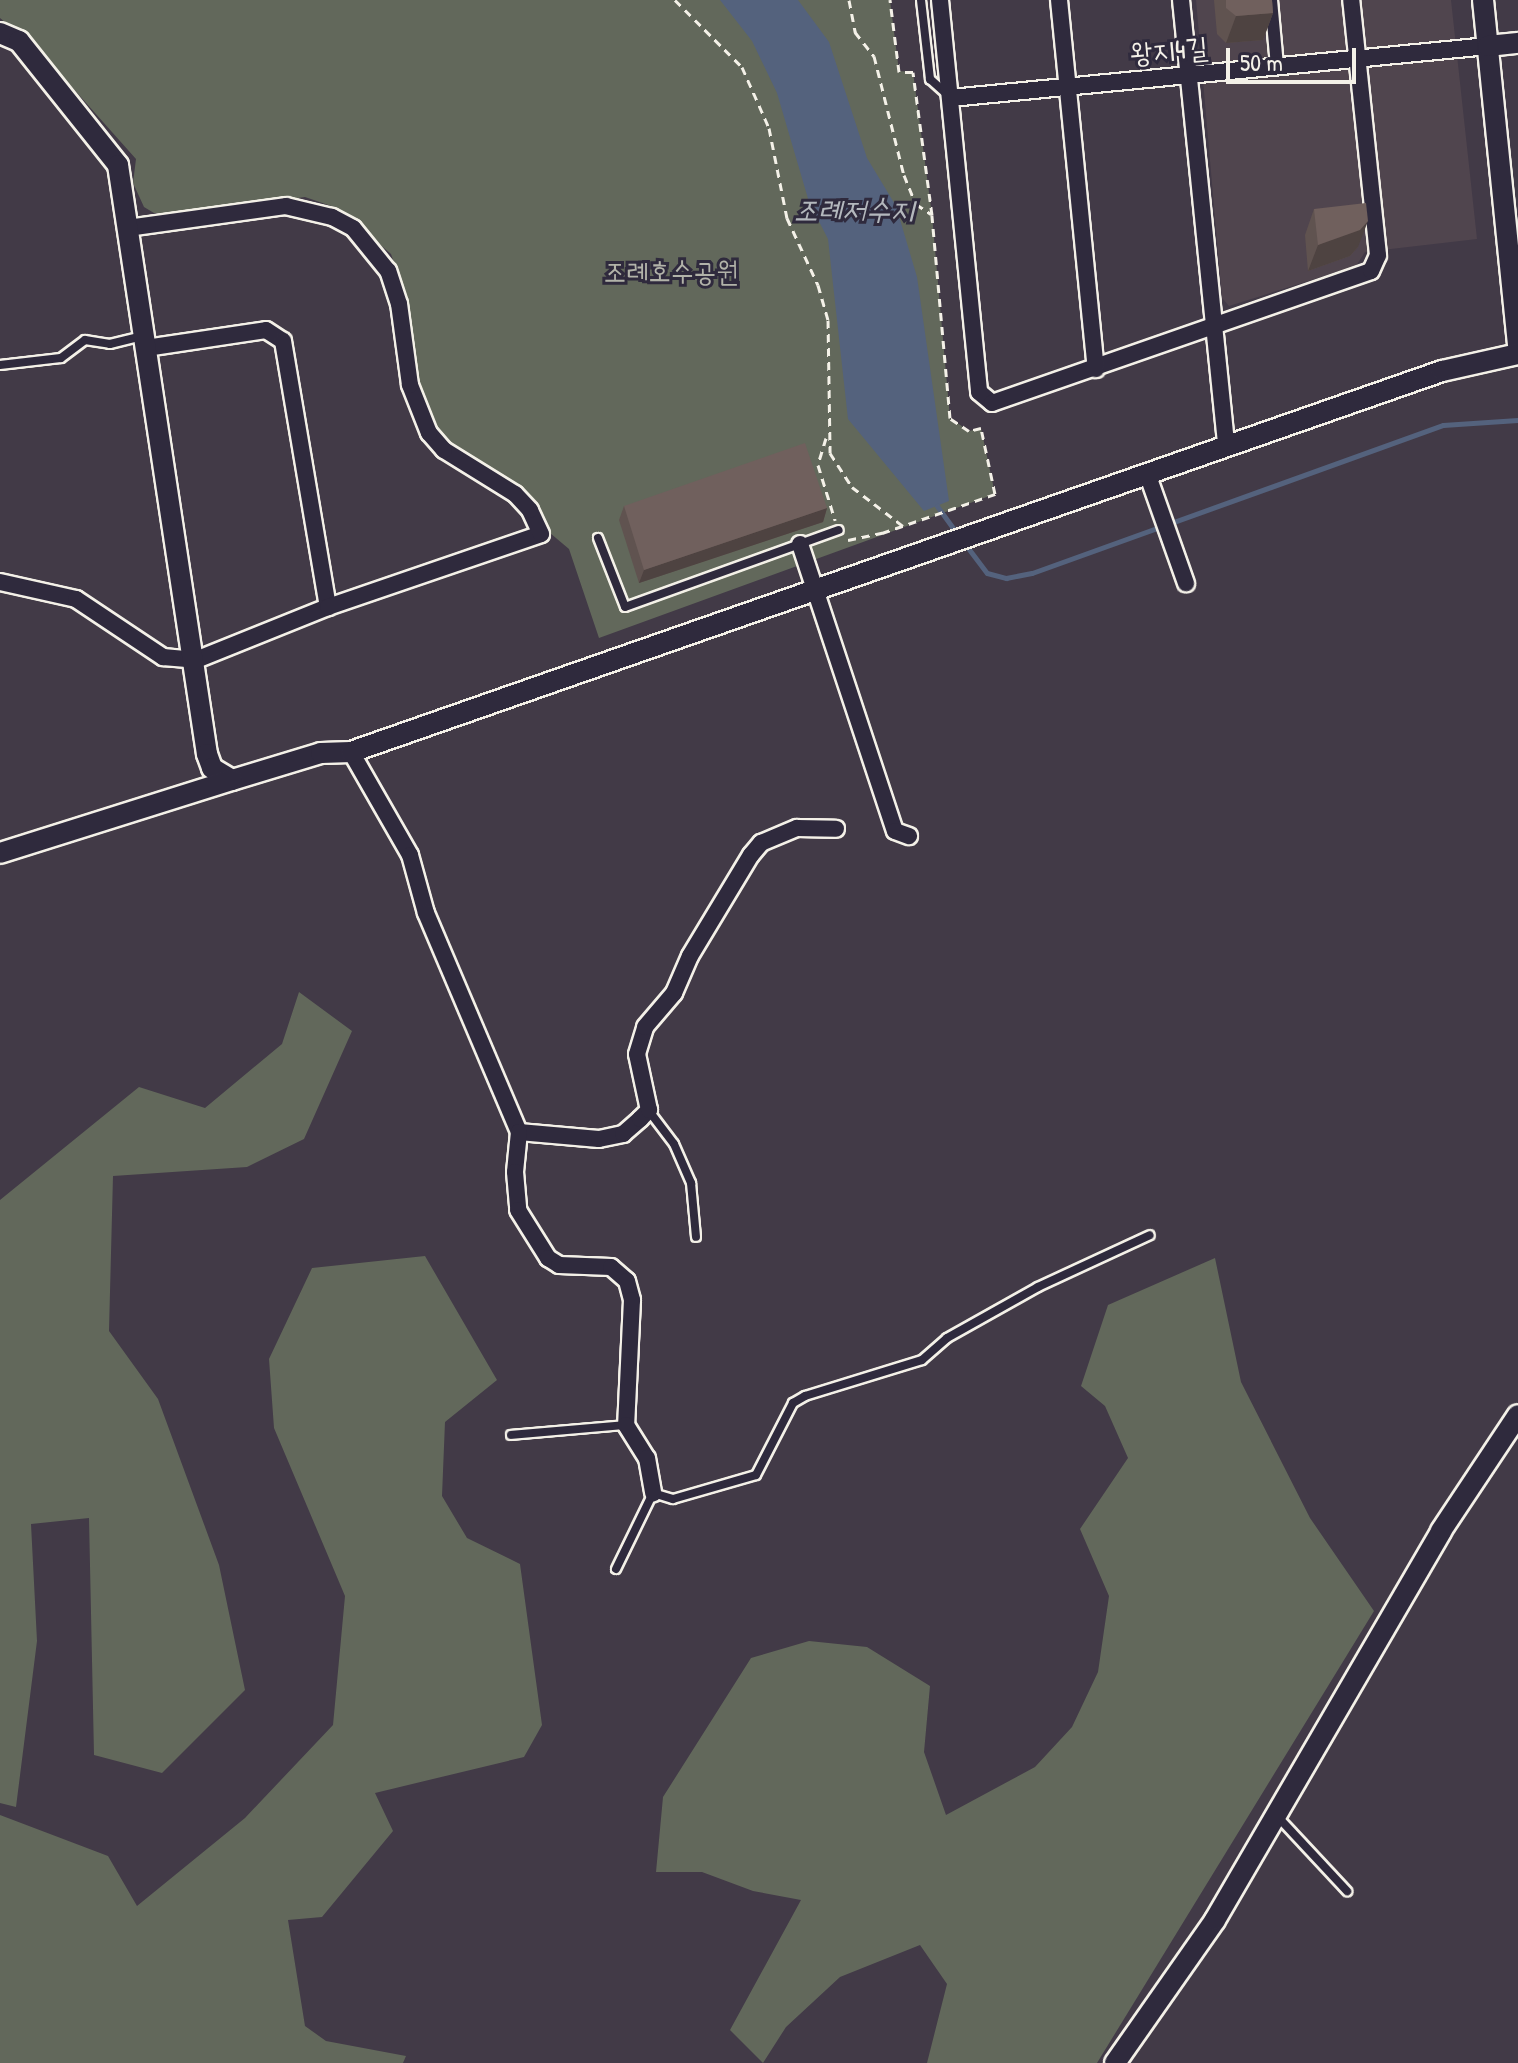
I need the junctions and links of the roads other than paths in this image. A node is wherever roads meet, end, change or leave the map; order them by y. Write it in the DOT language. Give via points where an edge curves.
graph roads {
  1 [pos="921,0"];
  2 [pos="940,0"];
  3 [pos="1059,0"];
  4 [pos="1181,0"];
  5 [pos="1271,0"];
  6 [pos="1351,0"];
  7 [pos="1483,0"];
  8 [pos="0,33"];
  9 [pos="1518,43"];
  10 [pos="1488,46"];
  11 [pos="1357,59"];
  12 [pos="1277,66"];
  13 [pos="1188,74"];
  14 [pos="1067,85"];
  15 [pos="951,98"];
  16 [pos="127,228"];
  17 [pos="1213,329"];
  18 [pos="145,342"];
  19 [pos="1518,346"];
  20 [pos="1518,354"];
  21 [pos="0,365"];
  22 [pos="1096,369"];
  23 [pos="1226,445"];
  24 [pos="1147,473"];
  25 [pos="839,530"];
  26 [pos="598,538"];
  27 [pos="800,544"];
  28 [pos="0,582"];
  29 [pos="1186,583"];
  30 [pos="815,586"];
  31 [pos="328,607"];
  32 [pos="196,660"];
  33 [pos="351,752"];
  34 [pos="232,780"];
  35 [pos="836,829"];
  36 [pos="909,836"];
  37 [pos="0,853"];
  38 [pos="649,1110"];
  39 [pos="519,1132"];
  40 [pos="1150,1235"];
  41 [pos="696,1237"];
  42 [pos="1518,1415"];
  43 [pos="626,1425"];
  44 [pos="511,1435"];
  45 [pos="653,1493"];
  46 [pos="616,1569"];
  47 [pos="1277,1816"];
  48 [pos="1347,1891"];
  49 [pos="1115,2063"];
  1 -- 15 [label="lane" via="930,79"];
  2 -- 15 [label="street"];
  3 -- 14 [label="street"];
  4 -- 13 [label="street"];
  5 -- 12 [label="street"];
  6 -- 11 [label="street"];
  7 -- 10 [label="street"];
  8 -- 16 [label="street" via="19,41 118,165"];
  9 -- 10 [label="street"];
  10 -- 11 [label="street, 왕지4길"];
  10 -- 19 [label="street"];
  11 -- 12 [label="street, 왕지4길"];
  11 -- 17 [label="street" via="1375,264 1363,277"];
  12 -- 13 [label="street, 왕지4길"];
  13 -- 14 [label="street, 왕지4길"];
  13 -- 17 [label="street"];
  14 -- 15 [label="street, 왕지4길"];
  14 -- 22 [label="street"];
  15 -- 22 [label="street" via="982,398 1000,403"];
  16 -- 18 [label="street"];
  16 -- 31 [label="street" via="286,206 353,228 388,271 399,304 410,385 429,433 444,450 515,494 537,523 541,534"];
  17 -- 22 [label="street"];
  17 -- 23 [label="street"];
  18 -- 21 [label="lane" via="85,340 61,358"];
  18 -- 31 [label="street" via="266,330 283,341"];
  18 -- 32 [label="street"];
  20 -- 23 [label="street" via="1465,363"];
  23 -- 24 [label="street"];
  24 -- 29 [label="street"];
  24 -- 30 [label="street"];
  25 -- 27 [label="lane"];
  26 -- 27 [label="lane" via="625,607"];
  27 -- 30 [label="street"];
  28 -- 32 [label="street" via="76,599 163,657"];
  30 -- 33 [label="street"];
  30 -- 36 [label="street" via="895,831"];
  31 -- 32 [label="street"];
  32 -- 34 [label="street" via="207,754 212,768"];
  33 -- 34 [label="street" via="321,753"];
  33 -- 39 [label="street" via="410,855 426,913"];
  34 -- 37 [label="street"];
  35 -- 38 [label="street" via="797,828 761,843 751,855 674,993 645,1027 637,1054"];
  38 -- 39 [label="street" via="623,1134 599,1139"];
  38 -- 41 [label="lane" via="674,1144 691,1183"];
  39 -- 43 [label="street" via="518,1210 548,1258 559,1265 611,1267 627,1281 632,1300"];
  40 -- 45 [label="lane" via="1024,1294 947,1338 922,1360 793,1403 756,1475 673,1499"];
  42 -- 47 [label="street" via="1441,1531"];
  43 -- 44 [label="lane"];
  43 -- 45 [label="street" via="647,1458"];
  45 -- 46 [label="lane"];
  47 -- 48 [label="lane"];
  47 -- 49 [label="street" via="1177,1979"];
}
